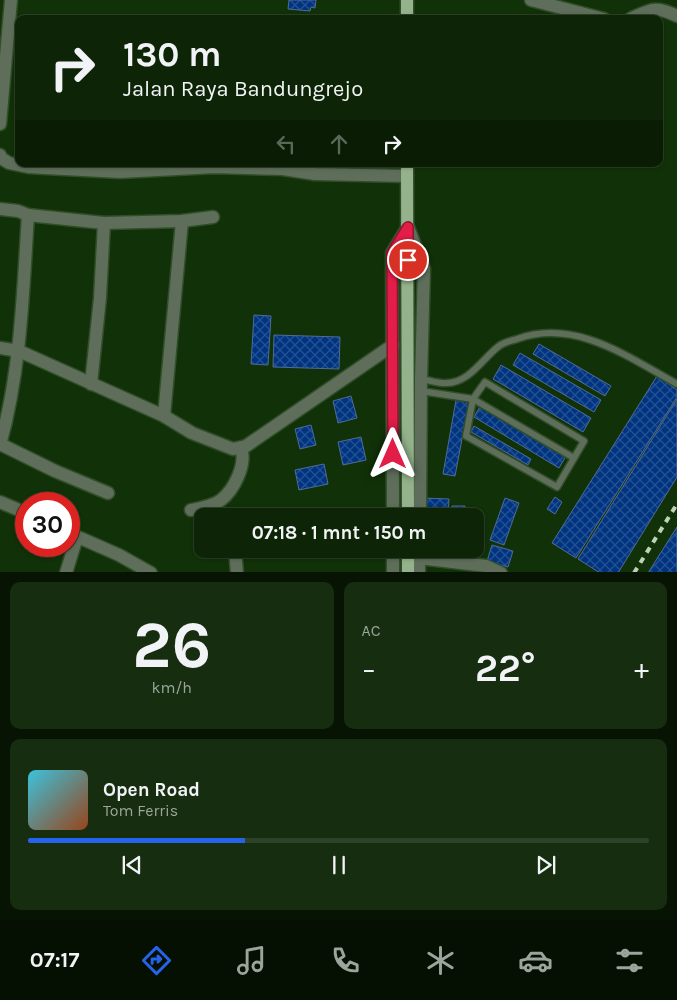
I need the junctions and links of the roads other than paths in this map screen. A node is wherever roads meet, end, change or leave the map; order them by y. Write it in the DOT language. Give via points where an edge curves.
graph roads {
  1 [pos="11,0"];
  2 [pos="407,0"];
  3 [pos="531,0"];
  4 [pos="663,5"];
  5 [pos="407,15"];
  6 [pos="589,15"];
  7 [pos="639,15"];
  8 [pos="677,16"];
  9 [pos="0,124"];
  10 [pos="0,155"];
  11 [pos="15,164"];
  12 [pos="28,167"];
  13 [pos="214,167"];
  14 [pos="214,167"];
  15 [pos="407,170"];
  16 [pos="0,209"];
  17 [pos="28,214"];
  18 [pos="213,217"];
  19 [pos="182,221"];
  20 [pos="104,223"];
  21 [pos="408,227"];
  22 [pos="393,345"];
  23 [pos="0,348"];
  24 [pos="18,351"];
  25 [pos="91,384"];
  26 [pos="677,384"];
  27 [pos="421,385"];
  28 [pos="473,399"];
  29 [pos="164,416"];
  30 [pos="0,445"];
  31 [pos="241,448"];
  32 [pos="574,458"];
  33 [pos="108,493"];
  34 [pos="0,502"];
  35 [pos="15,508"];
  36 [pos="393,508"];
  37 [pos="408,508"];
  38 [pos="420,508"];
  39 [pos="191,510"];
  40 [pos="80,538"];
  41 [pos="69,557"];
  42 [pos="236,558"];
  43 [pos="393,558"];
  44 [pos="408,558"];
  45 [pos="419,558"];
  46 [pos="445,558"];
  47 [pos="66,572"];
  48 [pos="151,572"];
  49 [pos="237,572"];
  50 [pos="393,572"];
  51 [pos="408,572"];
  52 [pos="419,572"];
  53 [pos="501,572"];
  1 -- 9 [label="street"];
  2 -- 5 [label="main road"];
  3 -- 6 [label="street"];
  4 -- 7 [label="street"];
  4 -- 8 [label="street"];
  10 -- 11 [label="street"];
  12 -- 14 [label="street" via="120,172"];
  13 -- 15 [label="street" via="323,174"];
  15 -- 21 [label="main road"];
  16 -- 17 [label="street"];
  17 -- 20 [label="street"];
  17 -- 24 [label="street"];
  18 -- 19 [label="street"];
  19 -- 20 [label="street"];
  19 -- 29 [label="street"];
  20 -- 25 [label="street"];
  21 -- 22 [label="street" via="392,253"];
  21 -- 27 [label="street" via="424,269"];
  21 -- 37 [label="main road"];
  22 -- 31 [label="street"];
  22 -- 36 [label="street"];
  23 -- 24 [label="street"];
  24 -- 25 [label="street"];
  24 -- 30 [label="street"];
  25 -- 29 [label="street"];
  26 -- 27 [label="lane" via="594,340 566,333 531,334 501,345 464,378"];
  27 -- 28 [label="lane"];
  27 -- 38 [label="street"];
  28 -- 32 [label="lane"];
  28 -- 32 [label="lane" via="485,382 584,441"];
  28 -- 32 [label="lane" via="466,436 557,487"];
  29 -- 31 [label="street" via="200,436 233,449"];
  30 -- 33 [label="street"];
  31 -- 39 [label="street" via="241,467 227,494 212,505"];
  34 -- 35 [label="street"];
  40 -- 48 [label="street"];
  41 -- 47 [label="street"];
  42 -- 49 [label="street"];
  43 -- 50 [label="street"];
  44 -- 51 [label="main road"];
  45 -- 52 [label="street"];
  46 -- 53 [label="street"];
}
